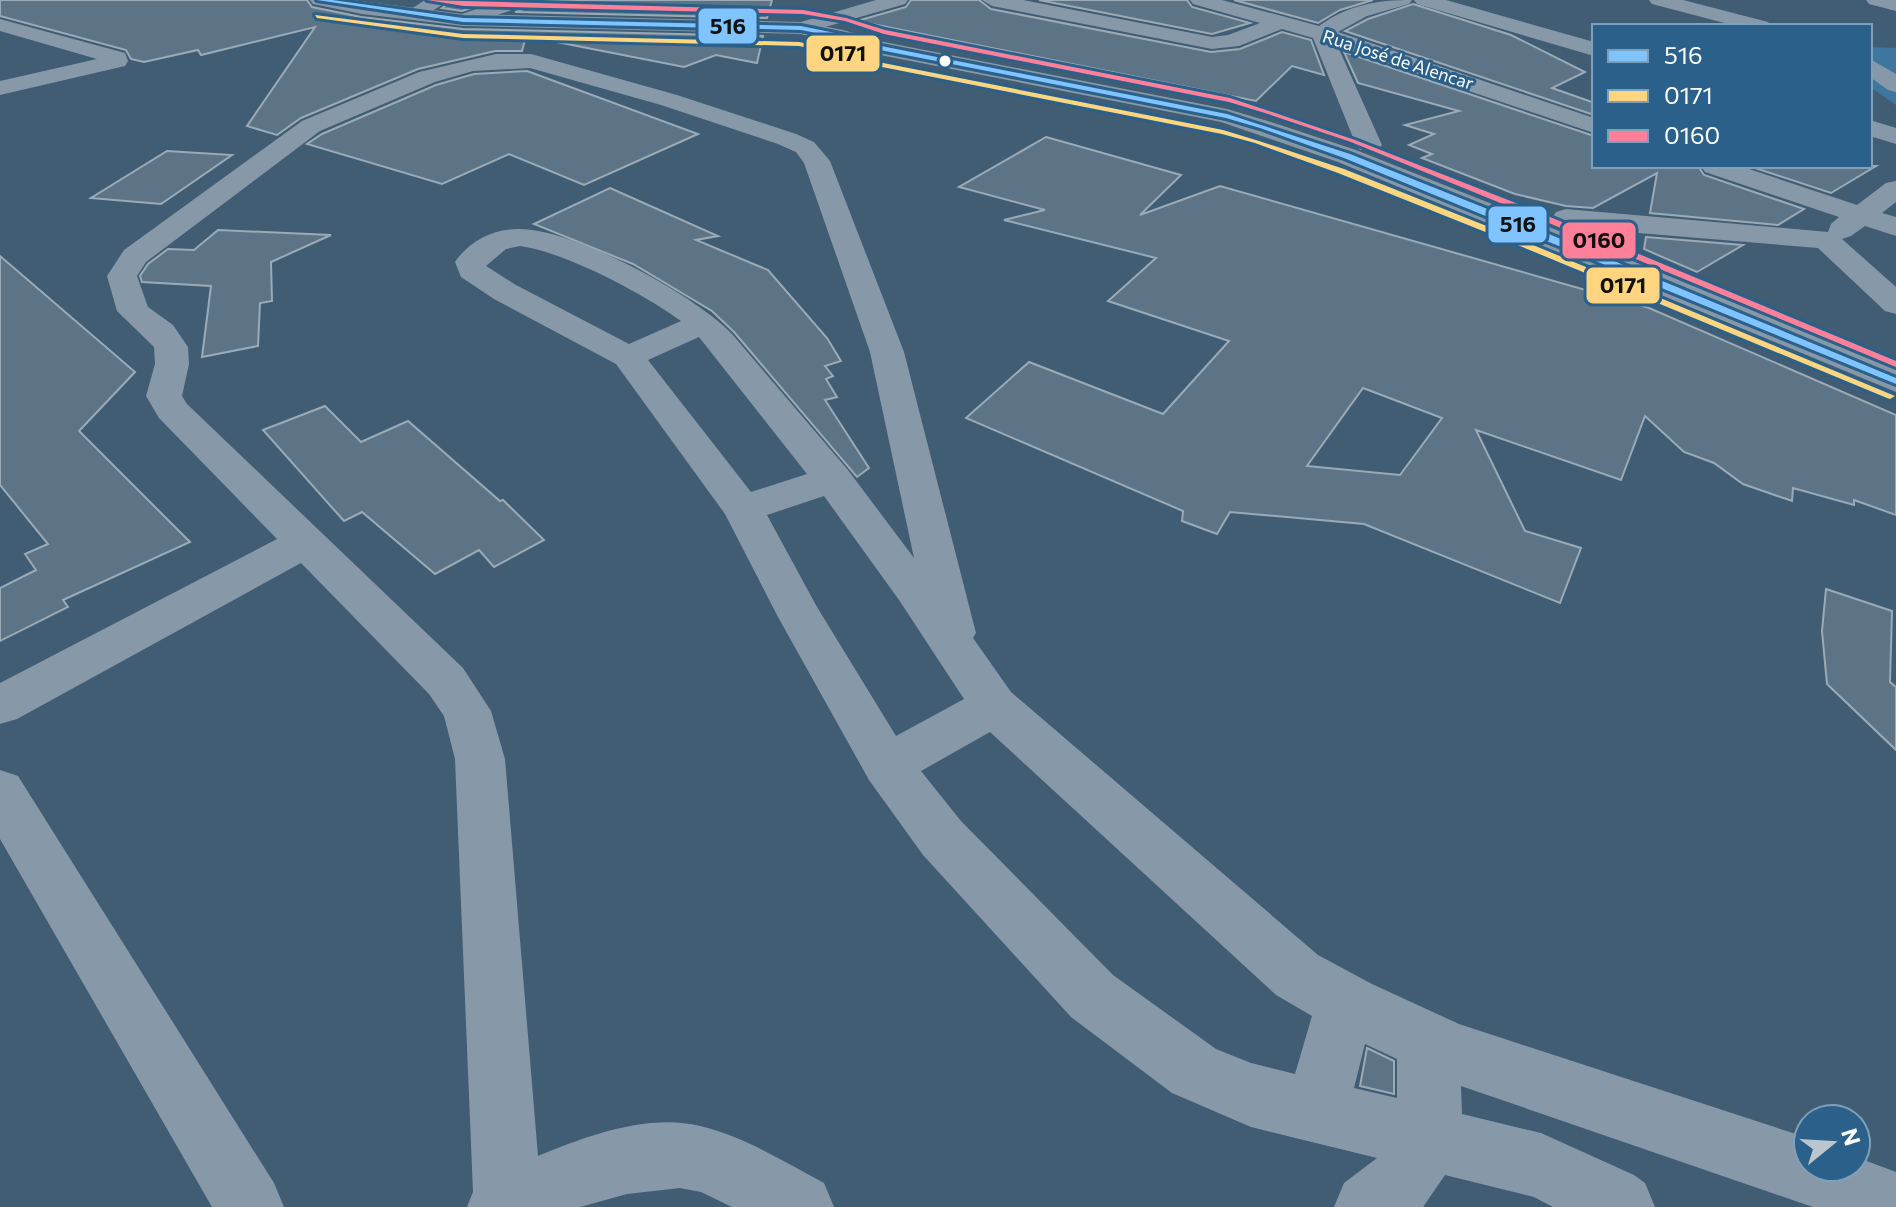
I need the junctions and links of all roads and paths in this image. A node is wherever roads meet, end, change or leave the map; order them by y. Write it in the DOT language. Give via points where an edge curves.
graph roads {
  1 [pos="320,0"];
  2 [pos="440,0"];
  3 [pos="523,0"];
  4 [pos="898,0"];
  5 [pos="992,0"];
  6 [pos="1200,0"];
  7 [pos="1402,0"];
  8 [pos="1424,0"];
  9 [pos="1659,0"];
  10 [pos="1876,0"];
  11 [pos="1896,5"];
  12 [pos="412,15"];
  13 [pos="463,20"];
  14 [pos="1280,23"];
  15 [pos="1753,24"];
  16 [pos="0,25"];
  17 [pos="801,28"];
  18 [pos="1322,34"];
  19 [pos="843,36"];
  20 [pos="1592,48"];
  21 [pos="1874,55"];
  22 [pos="1896,85"];
  23 [pos="0,88"];
  24 [pos="1592,125"];
  25 [pos="1872,129"];
  26 [pos="1896,136"];
  27 [pos="1369,145"];
  28 [pos="1720,168"];
  29 [pos="1896,189"];
  30 [pos="1862,215"];
  31 [pos="1566,218"];
  32 [pos="1896,227"];
  33 [pos="1826,240"];
  34 [pos="1896,304"];
  35 [pos="704,323"];
  36 [pos="1896,350"];
  37 [pos="628,357"];
  38 [pos="1896,381"];
  39 [pos="834,479"];
  40 [pos="743,509"];
  41 [pos="307,541"];
  42 [pos="958,651"];
  43 [pos="0,705"];
  44 [pos="994,706"];
  45 [pos="887,765"];
  46 [pos="0,792"];
  47 [pos="1345,1005"];
  48 [pos="1428,1043"];
  49 [pos="1316,1112"];
  50 [pos="1430,1139"];
  51 [pos="506,1206"];
  52 [pos="1896,1206"];
  53 [pos="250,1207"];
  54 [pos="800,1207"];
  55 [pos="1368,1207"];
  56 [pos="1621,1207"];
  1 -- 12 [label="main road"];
  2 -- 12 [label="street"];
  3 -- 13 [label="street"];
  4 -- 17 [label="street"];
  5 -- 14 [label="street" via="1212,43"];
  6 -- 14 [label="street, Rua José de Alencar"];
  7 -- 18 [label="street" via="1342,18"];
  8 -- 20 [label="street"];
  9 -- 15 [label="street"];
  10 -- 11 [label="street"];
  12 -- 13 [label="main road"];
  13 -- 17 [label="main road"];
  14 -- 18 [label="street, Rua José de Alencar"];
  16 -- 23 [label="street" via="117,58"];
  17 -- 19 [label="main road"];
  18 -- 24 [label="street, Rua José de Alencar"];
  18 -- 27 [label="street"];
  19 -- 27 [label="main road" via="896,38 1195,96 1285,117"];
  19 -- 38 [label="main road" via="1262,127 1517,224"];
  21 -- 22 [label="street"];
  25 -- 26 [label="street"];
  27 -- 31 [label="main road"];
  28 -- 30 [label="street"];
  29 -- 30 [label="street"];
  30 -- 32 [label="street"];
  30 -- 33 [label="street"];
  31 -- 33 [label="street"];
  31 -- 36 [label="main road"];
  33 -- 34 [label="street"];
  35 -- 37 [label="street"];
  35 -- 37 [label="street" via="615,272 532,236 491,245 470,262 472,270 505,292"];
  35 -- 39 [label="street"];
  37 -- 40 [label="street"];
  39 -- 40 [label="street"];
  39 -- 42 [label="street"];
  40 -- 45 [label="street"];
  41 -- 42 [label="street" via="172,410 164,396 171,347 161,332 133,311 122,276 155,238 311,126 447,71 496,61 531,61 787,139 805,147 817,161 887,352"];
  41 -- 43 [label="street"];
  41 -- 51 [label="street" via="446,681 467,711 480,759"];
  42 -- 44 [label="street"];
  44 -- 45 [label="street"];
  44 -- 47 [label="street" via="1297,975"];
  45 -- 49 [label="street" via="942,838 1092,996 1194,1071 1251,1095"];
  46 -- 53 [label="street"];
  47 -- 48 [label="street"];
  47 -- 49 [label="street"];
  48 -- 50 [label="street"];
  48 -- 52 [label="street" via="1537,1085 1744,1148"];
  49 -- 50 [label="street"];
  50 -- 55 [label="street" via="1400,1183"];
  50 -- 56 [label="street" via="1541,1166"];
  51 -- 54 [label="street" via="595,1168 651,1157 699,1158"];
}
